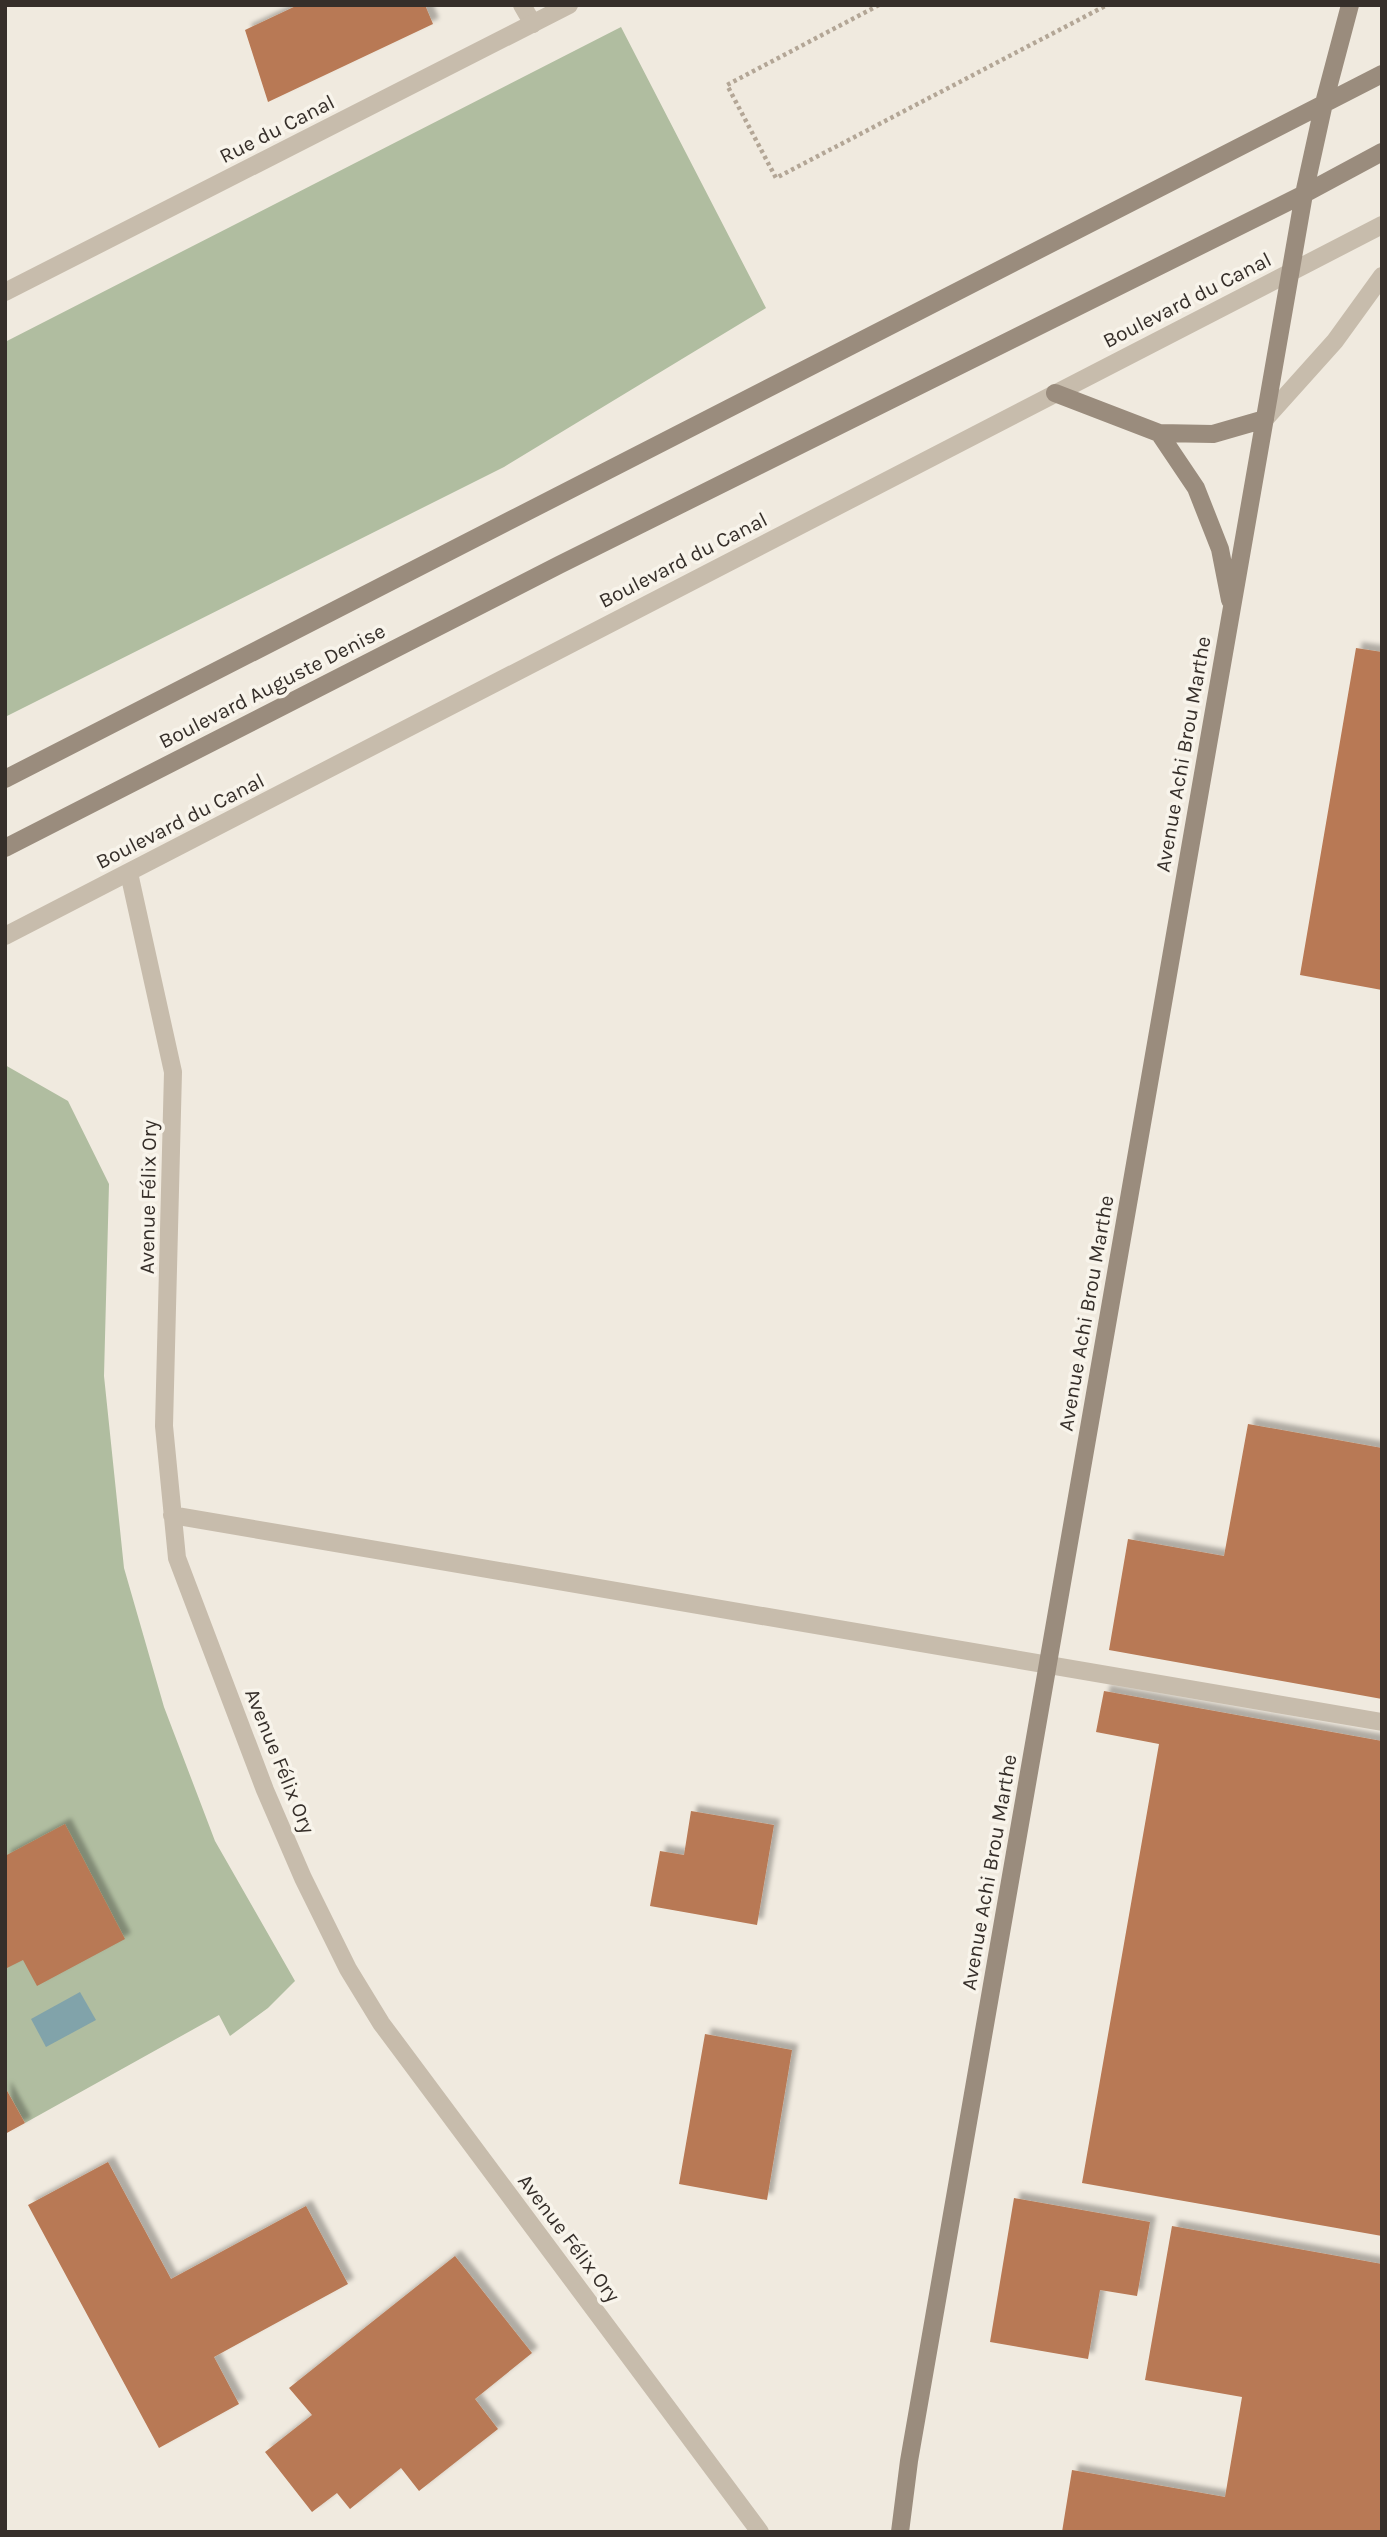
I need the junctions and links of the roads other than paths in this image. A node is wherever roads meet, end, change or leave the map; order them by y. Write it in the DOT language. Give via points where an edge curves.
graph roads {
  1 [pos="522,5"];
  2 [pos="569,5"];
  3 [pos="1350,5"];
  4 [pos="533,24"];
  5 [pos="1382,74"];
  6 [pos="1324,103"];
  7 [pos="1382,152"];
  8 [pos="1304,194"];
  9 [pos="1382,225"];
  10 [pos="1290,274"];
  11 [pos="1382,276"];
  12 [pos="5,292"];
  13 [pos="1055,393"];
  14 [pos="1265,419"];
  15 [pos="1159,433"];
  16 [pos="559,565"];
  17 [pos="1232,610"];
  18 [pos="5,779"];
  19 [pos="5,848"];
  20 [pos="128,873"];
  21 [pos="5,936"];
  22 [pos="172,1515"];
  23 [pos="1048,1664"];
  24 [pos="1382,1722"];
  25 [pos="760,2532"];
  26 [pos="900,2532"];
  1 -- 4 [label="street"];
  2 -- 4 [label="street, Rue du Canal"];
  3 -- 6 [label="main road, Avenue Achi Brou Marthe"];
  4 -- 12 [label="street, Rue du Canal"];
  5 -- 6 [label="main road"];
  6 -- 8 [label="main road, Avenue Achi Brou Marthe"];
  6 -- 18 [label="main road"];
  7 -- 8 [label="main road, Boulevard du Canal"];
  8 -- 10 [label="main road, Avenue Achi Brou Marthe"];
  8 -- 16 [label="main road, Boulevard du Canal"];
  9 -- 10 [label="street, Boulevard du Canal"];
  10 -- 13 [label="street, Boulevard du Canal"];
  10 -- 14 [label="main road, Avenue Achi Brou Marthe"];
  11 -- 14 [label="street" via="1335,341"];
  13 -- 15 [label="main road"];
  13 -- 20 [label="street, Boulevard du Canal"];
  14 -- 15 [label="main road" via="1213,434"];
  14 -- 17 [label="main road, Avenue Achi Brou Marthe"];
  15 -- 17 [label="main road" via="1196,488 1220,549"];
  16 -- 19 [label="main road, Boulevard Auguste Denise"];
  17 -- 23 [label="main road, Avenue Achi Brou Marthe"];
  20 -- 21 [label="street, Boulevard du Canal"];
  20 -- 22 [label="street, Avenue Félix Ory" via="173,1072 164,1426"];
  22 -- 23 [label="street"];
  22 -- 25 [label="street, Avenue Félix Ory" via="177,1558 265,1790 348,1969 382,2024"];
  23 -- 24 [label="street"];
  23 -- 26 [label="main road, Avenue Achi Brou Marthe"];
}
